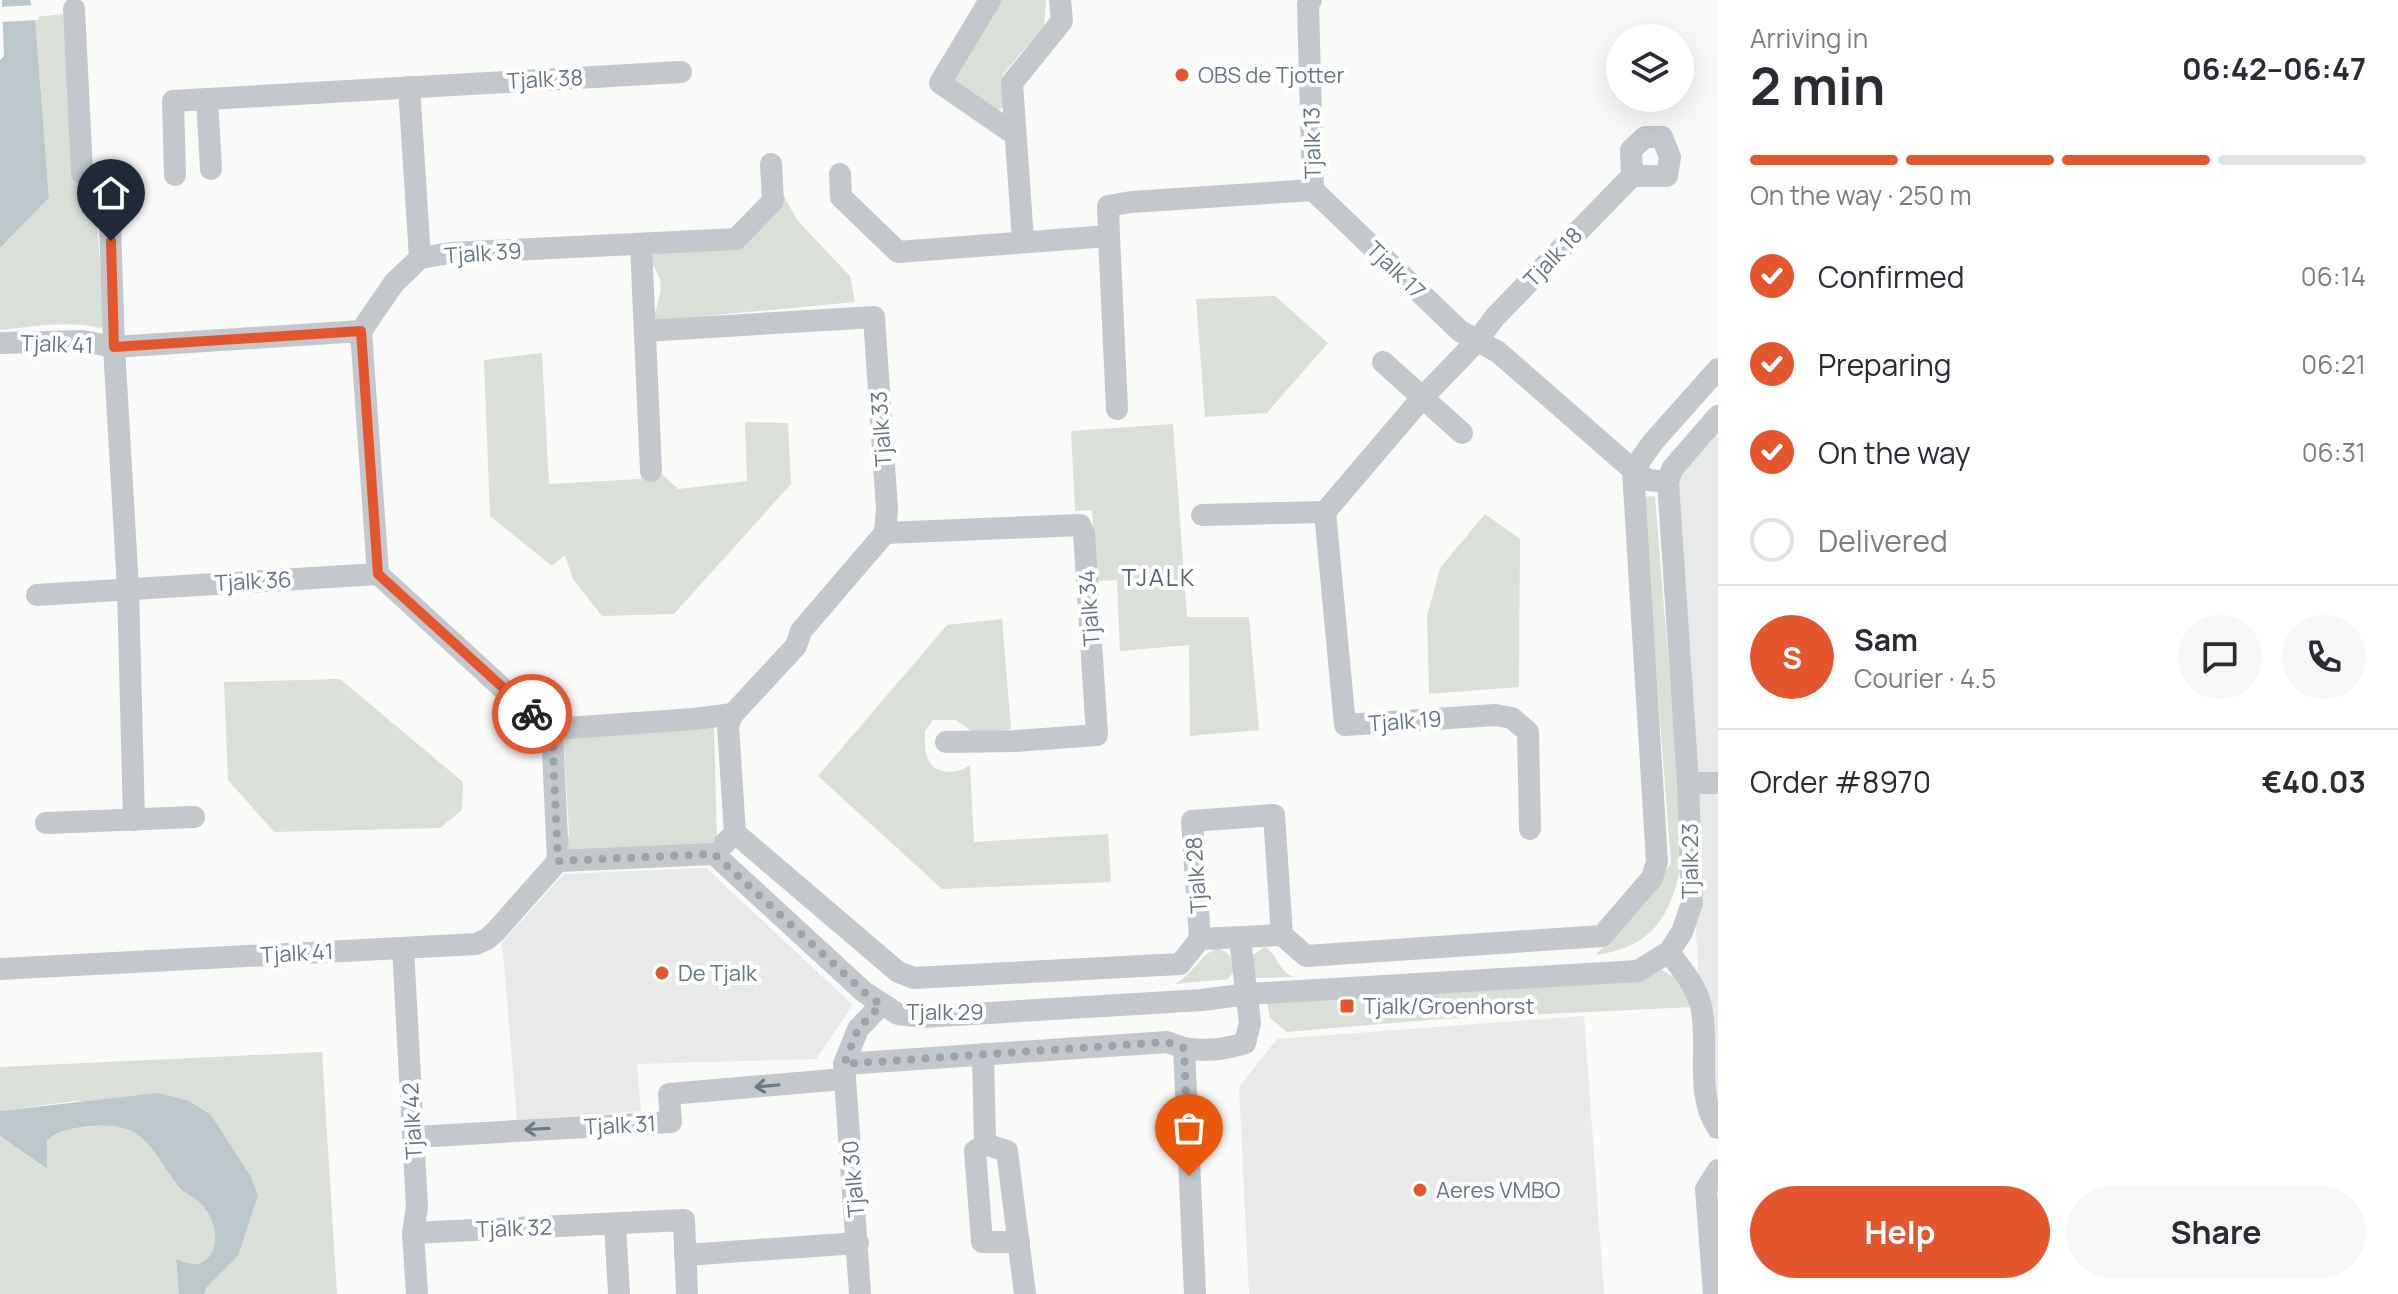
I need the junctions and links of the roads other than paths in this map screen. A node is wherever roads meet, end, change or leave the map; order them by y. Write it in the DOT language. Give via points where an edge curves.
graph roads {
  1 [pos="990,0"];
  2 [pos="1060,0"];
  3 [pos="1311,0"];
  4 [pos="74,9"];
  5 [pos="681,72"];
  6 [pos="409,87"];
  7 [pos="207,99"];
  8 [pos="1014,134"];
  9 [pos="771,164"];
  10 [pos="211,169"];
  11 [pos="840,174"];
  12 [pos="175,175"];
  13 [pos="1632,176"];
  14 [pos="1313,190"];
  15 [pos="1109,236"];
  16 [pos="1023,240"];
  17 [pos="641,245"];
  18 [pos="420,258"];
  19 [pos="361,331"];
  20 [pos="645,331"];
  21 [pos="1477,341"];
  22 [pos="0,343"];
  23 [pos="114,347"];
  24 [pos="1383,362"];
  25 [pos="1718,369"];
  26 [pos="1422,398"];
  27 [pos="1117,409"];
  28 [pos="1718,416"];
  29 [pos="1462,433"];
  30 [pos="1633,470"];
  31 [pos="651,471"];
  32 [pos="1668,482"];
  33 [pos="1325,512"];
  34 [pos="1202,515"];
  35 [pos="885,533"];
  36 [pos="378,574"];
  37 [pos="128,588"];
  38 [pos="37,595"];
  39 [pos="733,714"];
  40 [pos="552,729"];
  41 [pos="946,742"];
  42 [pos="1688,783"];
  43 [pos="1718,783"];
  44 [pos="194,817"];
  45 [pos="134,820"];
  46 [pos="46,823"];
  47 [pos="1530,829"];
  48 [pos="735,833"];
  49 [pos="714,854"];
  50 [pos="558,861"];
  51 [pos="1282,935"];
  52 [pos="1200,939"];
  53 [pos="1240,939"];
  54 [pos="403,948"];
  55 [pos="1669,952"];
  56 [pos="0,969"];
  57 [pos="1248,994"];
  58 [pos="881,1005"];
  59 [pos="1184,1048"];
  60 [pos="983,1054"];
  61 [pos="844,1072"];
  62 [pos="1718,1128"];
  63 [pos="414,1137"];
  64 [pos="985,1144"];
  65 [pos="1718,1170"];
  66 [pos="615,1224"];
  67 [pos="413,1233"];
  68 [pos="1019,1242"];
  69 [pos="858,1243"];
  70 [pos="685,1255"];
  71 [pos="417,1294"];
  72 [pos="619,1294"];
  73 [pos="687,1294"];
  74 [pos="860,1294"];
  75 [pos="1025,1294"];
  76 [pos="1195,1294"];
  77 [pos="1714,1294"];
  1 -- 8 [label="street" via="940,83"];
  2 -- 8 [label="street" via="1062,21 1012,83"];
  3 -- 14 [label="street, Tjalk 13"];
  4 -- 23 [label="street" via="82,173 109,194"];
  5 -- 6 [label="street, Tjalk 38"];
  6 -- 7 [label="street, Tjalk 38"];
  6 -- 18 [label="street"];
  7 -- 10 [label="street"];
  7 -- 12 [label="street, Tjalk 38" via="173,101"];
  8 -- 16 [label="street"];
  9 -- 17 [label="street, Tjalk 39" via="773,201 736,239"];
  11 -- 16 [label="street" via="841,197 898,252"];
  13 -- 21 [label="street, Tjalk 18"];
  14 -- 15 [label="street" via="1108,206"];
  14 -- 21 [label="street, Tjalk 17" via="1460,331"];
  15 -- 16 [label="street"];
  15 -- 27 [label="street"];
  17 -- 18 [label="street, Tjalk 39"];
  17 -- 20 [label="street"];
  18 -- 19 [label="street, Tjalk 39" via="394,283"];
  19 -- 23 [label="street, Tjalk 41"];
  19 -- 36 [label="street"];
  20 -- 31 [label="street"];
  20 -- 35 [label="street, Tjalk 33" via="874,317"];
  21 -- 26 [label="street"];
  21 -- 30 [label="street, Tjalk 17" via="1498,352"];
  22 -- 23 [label="street, Tjalk 41" via="83,341"];
  23 -- 37 [label="street"];
  24 -- 26 [label="street"];
  25 -- 30 [label="street"];
  26 -- 29 [label="street"];
  26 -- 33 [label="street"];
  28 -- 32 [label="street" via="1672,469"];
  30 -- 32 [label="street, Tjalk 17" via="1648,480"];
  30 -- 51 [label="street, Tjalk 23" via="1657,862 1652,878 1602,936 1306,956"];
  32 -- 42 [label="street, Tjalk 23"];
  33 -- 34 [label="street"];
  33 -- 47 [label="street, Tjalk 19" via="1345,725 1512,718 1528,732"];
  35 -- 39 [label="street" via="801,631 796,646"];
  35 -- 41 [label="street, Tjalk 34" via="1080,525 1084,533 1097,735"];
  36 -- 37 [label="street, Tjalk 36"];
  36 -- 40 [label="street"];
  37 -- 38 [label="street, Tjalk 36"];
  37 -- 45 [label="street"];
  39 -- 40 [label="street"];
  39 -- 48 [label="street" via="728,726"];
  40 -- 50 [label="street"];
  42 -- 43 [label="street"];
  42 -- 55 [label="street, Tjalk 23" via="1692,903"];
  44 -- 45 [label="street"];
  45 -- 46 [label="street"];
  48 -- 49 [label="street"];
  48 -- 52 [label="street, Tjalk 29" via="898,972 914,978 1180,964"];
  49 -- 50 [label="street"];
  49 -- 58 [label="street, Tjalk 29"];
  50 -- 54 [label="street, Tjalk 41" via="487,939"];
  51 -- 52 [label="street, Tjalk 28" via="1274,815 1192,821"];
  51 -- 53 [label="street"];
  52 -- 53 [label="street"];
  53 -- 57 [label="street"];
  54 -- 56 [label="street, Tjalk 41"];
  54 -- 63 [label="street, Tjalk 42"];
  55 -- 57 [label="street" via="1638,971"];
  55 -- 62 [label="street" via="1694,986 1701,1007 1707,1104"];
  57 -- 58 [label="street, Tjalk 29" via="923,1017"];
  57 -- 59 [label="street" via="1245,1043 1228,1049"];
  58 -- 61 [label="street, Tjalk 30" via="858,1029"];
  59 -- 60 [label="street" via="1167,1042"];
  59 -- 76 [label="street"];
  60 -- 61 [label="street"];
  60 -- 64 [label="street"];
  61 -- 63 [label="street, Tjalk 31, one-way" via="669,1094 671,1122"];
  61 -- 69 [label="street, Tjalk 30"];
  63 -- 67 [label="street, Tjalk 42"];
  64 -- 68 [label="street" via="1007,1151"];
  64 -- 68 [label="street" via="975,1151 982,1242"];
  65 -- 77 [label="street" via="1706,1189"];
  66 -- 67 [label="street, Tjalk 32"];
  66 -- 70 [label="street, Tjalk 32" via="684,1220"];
  66 -- 72 [label="street"];
  67 -- 71 [label="street, Tjalk 42"];
  68 -- 75 [label="street"];
  69 -- 70 [label="street"];
  69 -- 74 [label="street, Tjalk 30"];
  70 -- 73 [label="street, Tjalk 32"];
}
